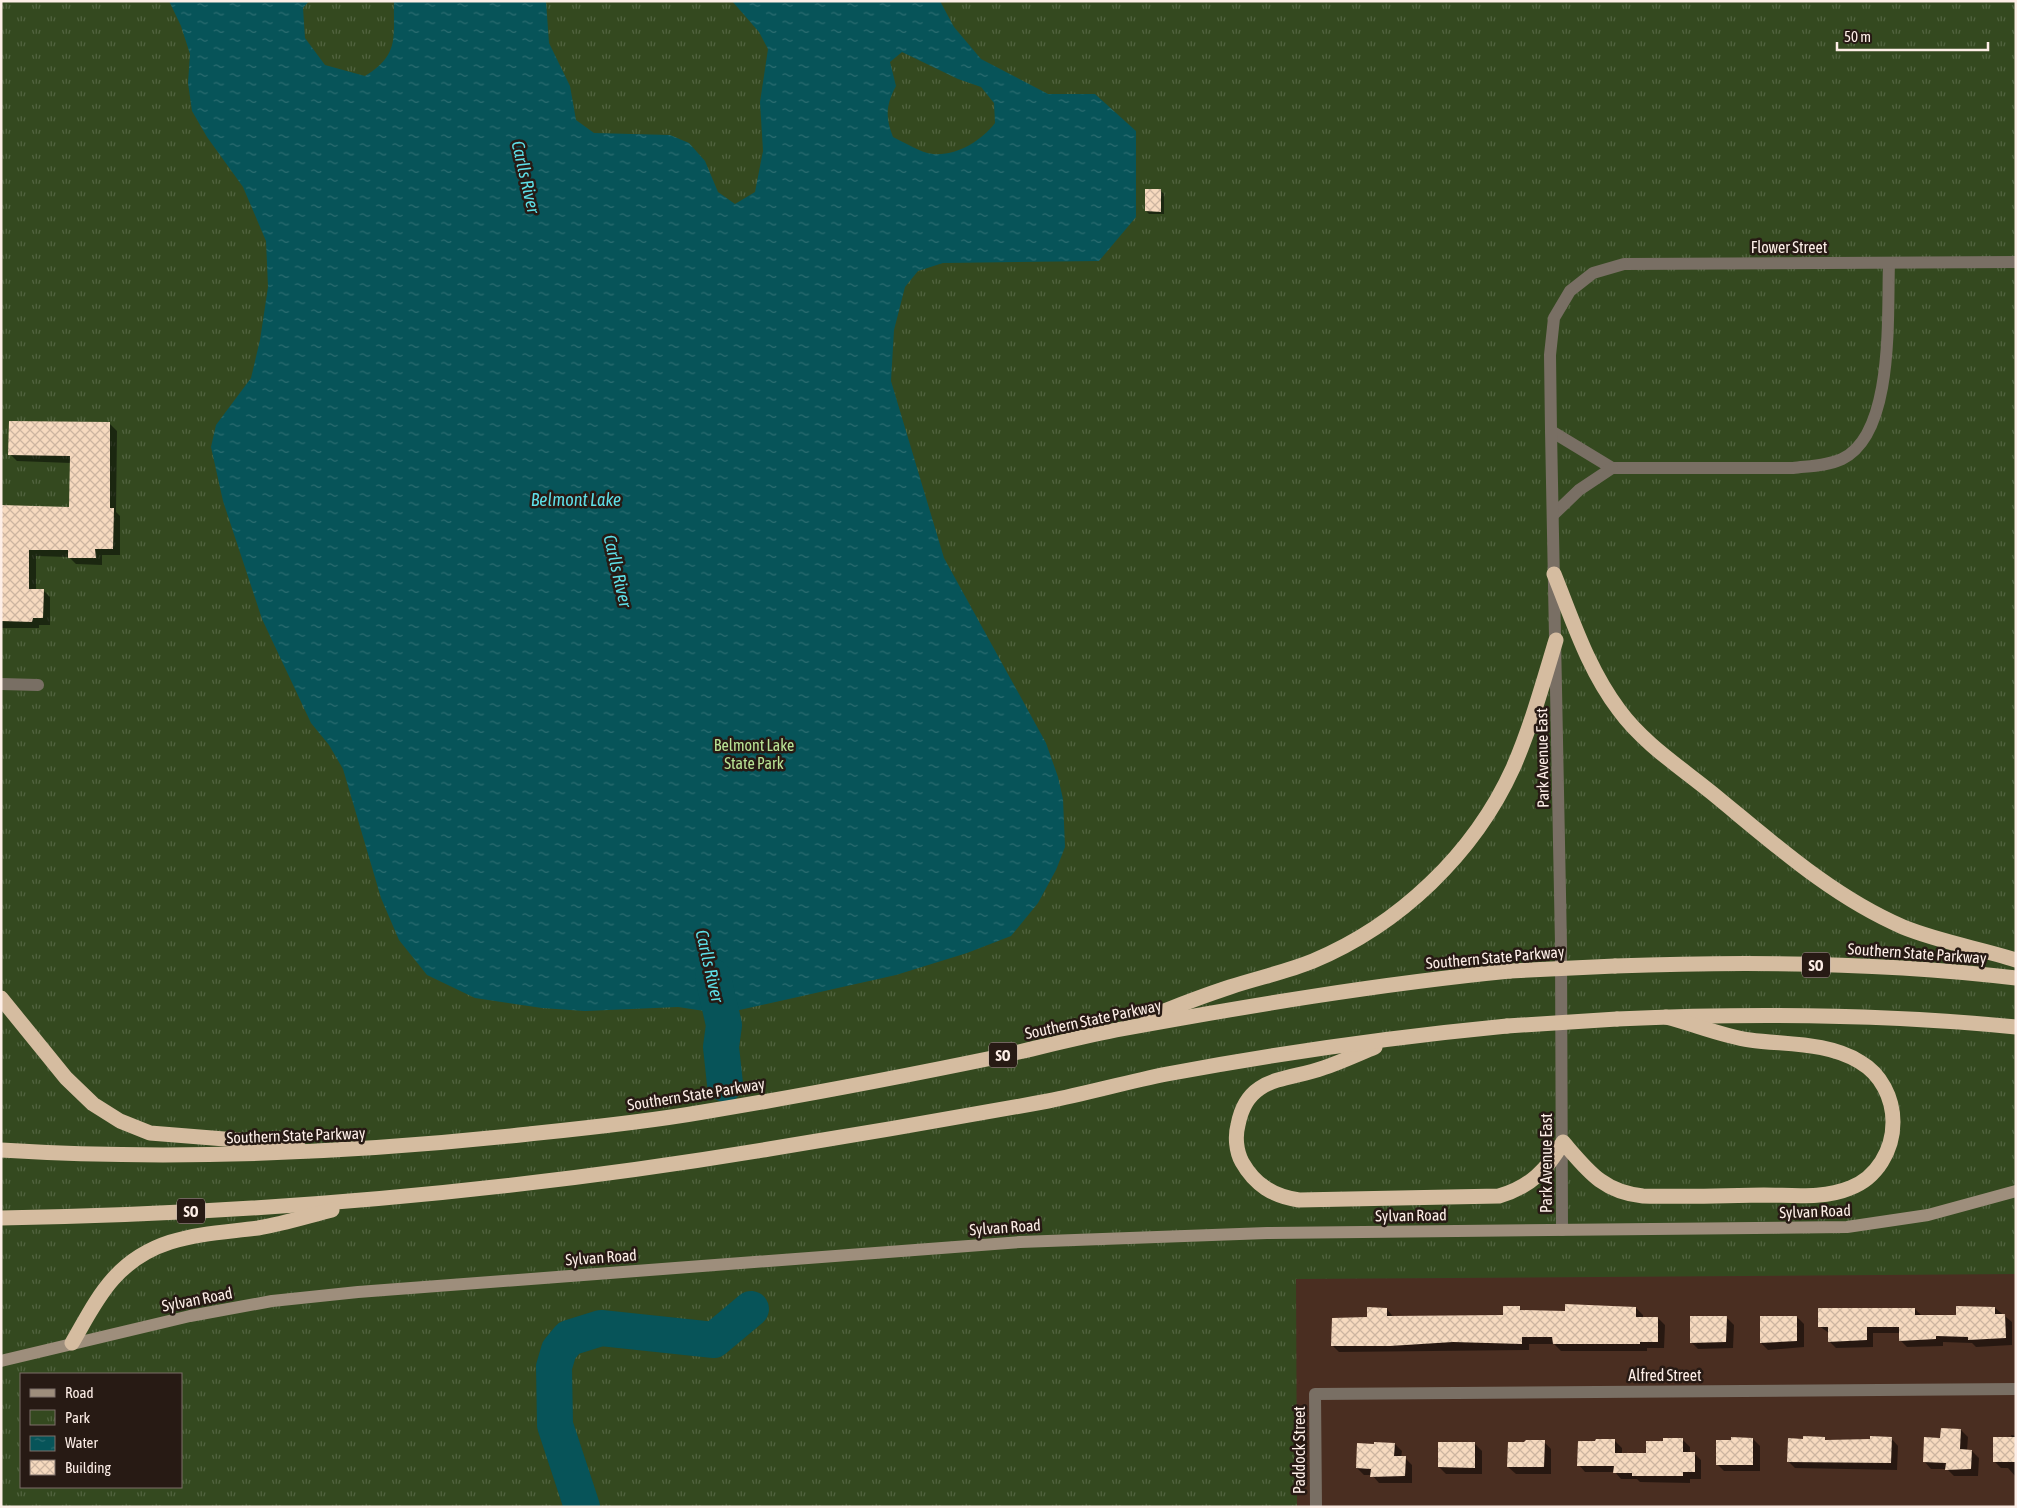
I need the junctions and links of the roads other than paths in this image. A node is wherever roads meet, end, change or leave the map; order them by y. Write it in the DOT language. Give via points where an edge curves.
graph roads {
  1 [pos="2016,262"];
  2 [pos="1889,263"];
  3 [pos="1570,291"];
  4 [pos="1551,431"];
  5 [pos="1612,468"];
  6 [pos="1553,515"];
  7 [pos="1554,574"];
  8 [pos="1556,640"];
  9 [pos="1,684"];
  10 [pos="38,684"];
  11 [pos="2016,960"];
  12 [pos="2016,978"];
  13 [pos="1,998"];
  14 [pos="1666,1017"];
  15 [pos="2016,1027"];
  16 [pos="1112,1031"];
  17 [pos="1399,1037"];
  18 [pos="1563,1142"];
  19 [pos="1,1150"];
  20 [pos="356,1151"];
  21 [pos="2016,1191"];
  22 [pos="380,1198"];
  23 [pos="1,1218"];
  24 [pos="1562,1230"];
  25 [pos="72,1343"];
  26 [pos="1,1361"];
  27 [pos="2016,1389"];
  28 [pos="1316,1394"];
  29 [pos="1316,1507"];
  1 -- 2 [label="street, Flower Street"];
  2 -- 3 [label="street, Flower Street" via="1624,264 1593,273"];
  2 -- 5 [label="street" via="1881,396 1872,426 1854,451 1831,463 1793,468"];
  3 -- 4 [label="street, Park Avenue East" via="1554,318 1550,355"];
  4 -- 5 [label="street"];
  4 -- 6 [label="street, Park Avenue East"];
  5 -- 6 [label="street" via="1579,490"];
  6 -- 7 [label="street, Park Avenue East"];
  7 -- 8 [label="street, Park Avenue East"];
  7 -- 11 [label="highway" via="1598,678 1619,710 1658,749 1803,867 1847,897 1903,926"];
  8 -- 16 [label="highway" via="1522,747 1504,787 1460,852 1411,900 1368,931 1314,960"];
  8 -- 18 [label="street, Park Avenue East"];
  9 -- 10 [label="street"];
  12 -- 16 [label="highway, Southern State Parkway / SO, bridge" via="1786,964 1510,971 1293,998"];
  13 -- 20 [label="highway" via="80,1091 106,1113 136,1128 150,1133"];
  14 -- 15 [label="highway, SO" via="1841,1017"];
  14 -- 17 [label="highway, SO, bridge" via="1507,1026"];
  14 -- 18 [label="highway" via="1748,1040 1821,1048 1862,1062 1880,1080 1893,1117 1891,1141 1880,1164 1852,1187 1818,1195 1643,1196 1616,1191 1603,1184"];
  16 -- 20 [label="highway, Southern State Parkway / SO" via="996,1057 699,1113"];
  17 -- 18 [label="highway" via="1321,1069 1274,1080 1254,1092 1243,1108 1236,1138 1240,1159 1254,1180 1276,1195 1299,1200 1499,1196 1537,1178"];
  17 -- 22 [label="highway, SO" via="1166,1075 1052,1100 766,1150 519,1184"];
  18 -- 24 [label="street, Park Avenue East"];
  19 -- 20 [label="highway, Southern State Parkway / SO" via="142,1156"];
  21 -- 24 [label="street, Sylvan Road" via="1928,1215 1847,1227"];
  22 -- 23 [label="highway, SO" via="204,1210"];
  22 -- 25 [label="highway" via="259,1228 198,1234 158,1246 114,1278 96,1301"];
  24 -- 25 [label="street, Sylvan Road" via="1095,1238 801,1258 358,1292 272,1302 190,1316"];
  25 -- 26 [label="street, Sylvan Road"];
  27 -- 28 [label="street, Alfred Street"];
  28 -- 29 [label="street, Paddock Street"];
}
